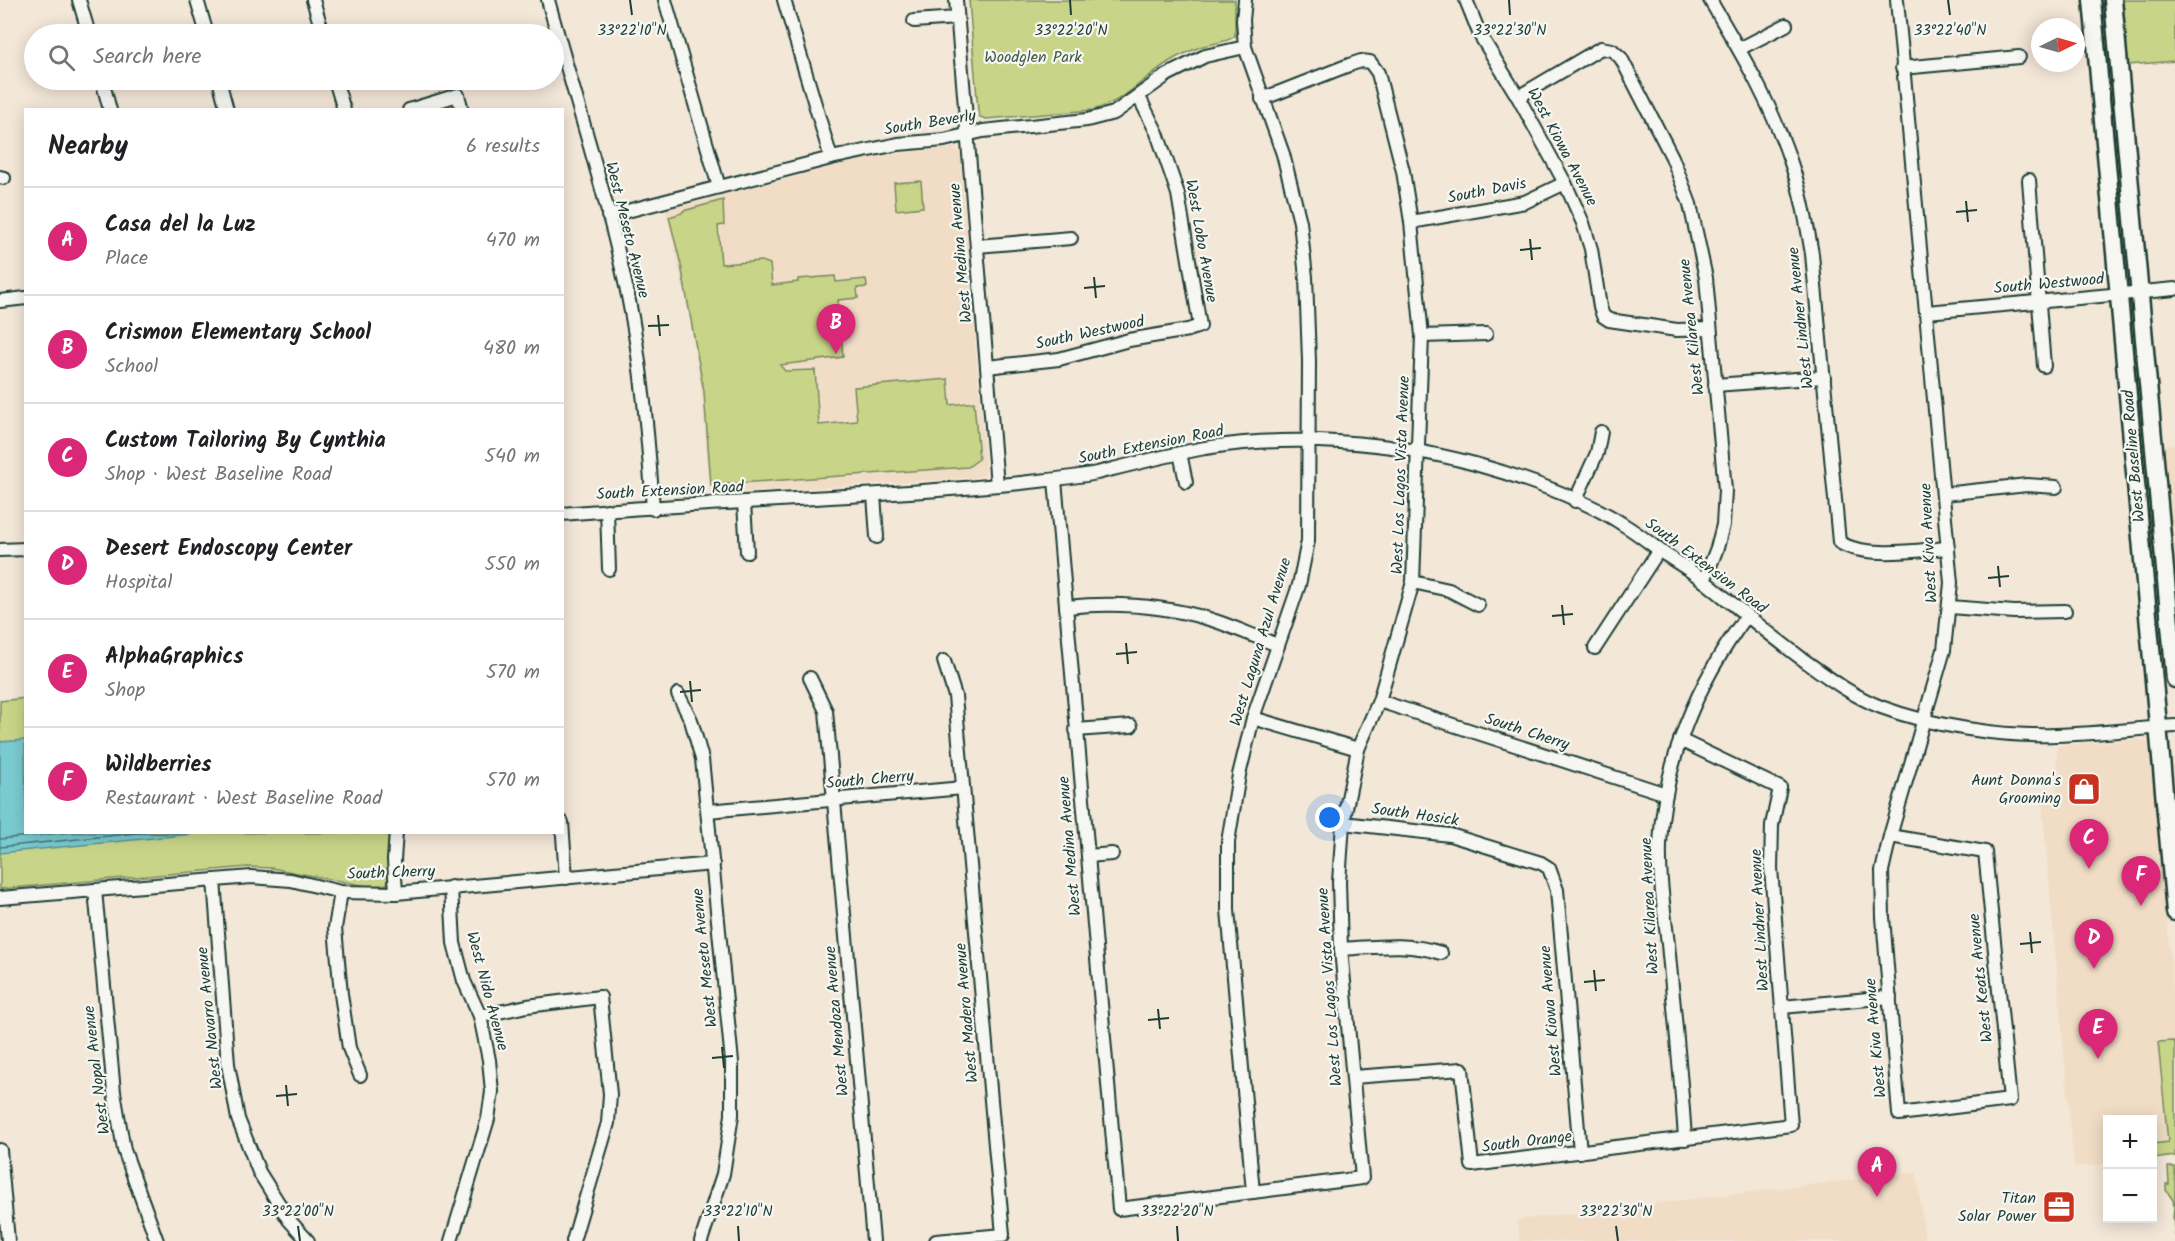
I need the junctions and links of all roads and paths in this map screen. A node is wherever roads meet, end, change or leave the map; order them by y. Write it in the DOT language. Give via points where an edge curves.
graph roads {
  1 [pos="79,0"];
  2 [pos="197,0"];
  3 [pos="313,0"];
  4 [pos="548,0"];
  5 [pos="666,0"];
  6 [pos="784,0"];
  7 [pos="956,0"];
  8 [pos="1245,0"];
  9 [pos="1466,0"];
  10 [pos="1710,0"];
  11 [pos="1897,0"];
  12 [pos="2092,0"];
  13 [pos="2113,0"];
  14 [pos="957,18"];
  15 [pos="914,21"];
  16 [pos="86,24"];
  17 [pos="204,24"];
  18 [pos="319,24"];
  19 [pos="555,24"];
  20 [pos="1786,25"];
  21 [pos="1245,47"];
  22 [pos="1739,49"];
  23 [pos="2019,57"];
  24 [pos="564,58"];
  25 [pos="1902,68"];
  26 [pos="105,90"];
  27 [pos="221,90"];
  28 [pos="338,90"];
  29 [pos="1139,97"];
  30 [pos="1518,97"];
  31 [pos="1262,99"];
  32 [pos="109,108"];
  33 [pos="226,108"];
  34 [pos="343,108"];
  35 [pos="415,108"];
  36 [pos="461,108"];
  37 [pos="968,133"];
  38 [pos="831,159"];
  39 [pos="2029,180"];
  40 [pos="1565,183"];
  41 [pos="718,187"];
  42 [pos="608,216"];
  43 [pos="1412,222"];
  44 [pos="1071,238"];
  45 [pos="977,246"];
  46 [pos="2175,289"];
  47 [pos="2140,292"];
  48 [pos="2119,294"];
  49 [pos="24,298"];
  50 [pos="0,301"];
  51 [pos="2039,302"];
  52 [pos="1927,312"];
  53 [pos="1200,326"];
  54 [pos="1710,329"];
  55 [pos="1485,334"];
  56 [pos="1422,336"];
  57 [pos="987,366"];
  58 [pos="2044,366"];
  59 [pos="1824,377"];
  60 [pos="1715,385"];
  61 [pos="2131,425"];
  62 [pos="1601,432"];
  63 [pos="1307,441"];
  64 [pos="1418,452"];
  65 [pos="1180,453"];
  66 [pos="1055,480"];
  67 [pos="1186,482"];
  68 [pos="997,485"];
  69 [pos="2056,487"];
  70 [pos="1944,494"];
  71 [pos="874,495"];
  72 [pos="1575,501"];
  73 [pos="744,503"];
  74 [pos="653,508"];
  75 [pos="2160,509"];
  76 [pos="607,510"];
  77 [pos="564,514"];
  78 [pos="877,537"];
  79 [pos="1948,548"];
  80 [pos="24,549"];
  81 [pos="0,550"];
  82 [pos="1659,550"];
  83 [pos="747,552"];
  84 [pos="609,569"];
  85 [pos="1704,581"];
  86 [pos="1413,582"];
  87 [pos="1478,605"];
  88 [pos="1066,607"];
  89 [pos="1950,607"];
  90 [pos="2065,611"];
  91 [pos="1746,617"];
  92 [pos="1278,645"];
  93 [pos="1595,648"];
  94 [pos="944,661"];
  95 [pos="810,678"];
  96 [pos="2175,679"];
  97 [pos="678,694"];
  98 [pos="1379,701"];
  99 [pos="1253,718"];
  100 [pos="1924,721"];
  101 [pos="1131,726"];
  102 [pos="2175,726"];
  103 [pos="2158,727"];
  104 [pos="1077,730"];
  105 [pos="1680,740"];
  106 [pos="1358,749"];
  107 [pos="963,788"];
  108 [pos="1666,794"];
  109 [pos="834,799"];
  110 [pos="708,811"];
  111 [pos="1343,823"];
  112 [pos="396,834"];
  113 [pos="563,834"];
  114 [pos="1890,836"];
  115 [pos="1112,854"];
  116 [pos="1088,856"];
  117 [pos="713,864"];
  118 [pos="1549,868"];
  119 [pos="566,878"];
  120 [pos="214,879"];
  121 [pos="451,887"];
  122 [pos="95,890"];
  123 [pos="341,892"];
  124 [pos="396,893"];
  125 [pos="0,898"];
  126 [pos="2175,912"];
  127 [pos="1341,949"];
  128 [pos="1442,953"];
  129 [pos="1890,997"];
  130 [pos="1782,1006"];
  131 [pos="480,1016"];
  132 [pos="360,1075"];
  133 [pos="1353,1077"];
  134 [pos="1899,1114"];
  135 [pos="1791,1125"];
  136 [pos="1686,1139"];
  137 [pos="0,1150"];
  138 [pos="1580,1152"];
  139 [pos="1253,1192"];
  140 [pos="8,1241"];
  141 [pos="157,1241"];
  142 [pos="308,1241"];
  143 [pos="451,1241"];
  144 [pos="573,1241"];
  145 [pos="701,1241"];
  146 [pos="873,1241"];
  147 [pos="936,1241"];
  1 -- 16 [label="street"];
  2 -- 17 [label="street"];
  3 -- 18 [label="street"];
  4 -- 19 [label="street, West Meseto Avenue"];
  5 -- 41 [label="street"];
  6 -- 38 [label="street"];
  7 -- 14 [label="street, West Medina Avenue"];
  8 -- 21 [label="street, West Laguna Azul Avenue"];
  9 -- 30 [label="street, West Kiowa Avenue" via="1480,35"];
  10 -- 22 [label="street, West Lindner Avenue"];
  11 -- 25 [label="street, West Kiva Avenue"];
  12 -- 48 [label="main road, West Baseline Road"];
  13 -- 47 [label="main road, West Baseline Road"];
  14 -- 15 [label="street"];
  14 -- 37 [label="street, West Medina Avenue"];
  20 -- 22 [label="street"];
  21 -- 29 [label="street, South Beverly" via="1205,56 1167,75"];
  21 -- 31 [label="street, West Laguna Azul Avenue"];
  22 -- 59 [label="street, West Lindner Avenue" via="1781,134 1802,200 1812,254"];
  23 -- 25 [label="street"];
  24 -- 42 [label="street, West Meseto Avenue"];
  25 -- 52 [label="street, West Kiva Avenue"];
  26 -- 32 [label="street"];
  27 -- 33 [label="street"];
  28 -- 34 [label="street"];
  29 -- 37 [label="street, South Beverly" via="1114,113 1087,120"];
  29 -- 53 [label="street, West Lobo Avenue" via="1178,194"];
  30 -- 40 [label="street, West Kiowa Avenue"];
  30 -- 54 [label="street, West Kilarea Avenue" via="1601,48 1612,50 1621,58 1668,148 1690,204 1706,278"];
  31 -- 43 [label="street, West Los Lagos Vista Avenue" via="1349,65 1370,62 1378,73"];
  31 -- 63 [label="street, West Laguna Azul Avenue" via="1283,154 1300,222 1309,361"];
  35 -- 36 [label="street" via="458,95"];
  37 -- 38 [label="street, South Beverly"];
  37 -- 45 [label="street, West Medina Avenue"];
  38 -- 41 [label="street, South Beverly"];
  39 -- 51 [label="street"];
  40 -- 43 [label="street, South Davis" via="1525,202"];
  40 -- 54 [label="street, West Kiowa Avenue" via="1591,249 1603,316 1663,328"];
  41 -- 42 [label="street, South Beverly"];
  42 -- 74 [label="street, West Meseto Avenue" via="628,297 648,440"];
  43 -- 56 [label="street, West Los Lagos Vista Avenue"];
  44 -- 45 [label="street"];
  45 -- 57 [label="street, West Medina Avenue"];
  46 -- 47 [label="street, South Westwood"];
  47 -- 48 [label="street, South Westwood"];
  47 -- 75 [label="main road, West Baseline Road"];
  48 -- 51 [label="street, South Westwood"];
  48 -- 61 [label="main road, West Baseline Road"];
  49 -- 50 [label="street"];
  51 -- 52 [label="street, South Westwood"];
  51 -- 58 [label="street"];
  52 -- 70 [label="street, West Kiva Avenue"];
  53 -- 57 [label="street, South Westwood" via="1059,359"];
  54 -- 60 [label="street, West Kilarea Avenue"];
  55 -- 56 [label="street"];
  56 -- 64 [label="street, West Los Lagos Vista Avenue"];
  57 -- 68 [label="street, West Medina Avenue"];
  59 -- 60 [label="street"];
  59 -- 79 [label="street, West Lindner Avenue" via="1839,542 1848,548 1885,552"];
  60 -- 85 [label="street, West Kilarea Avenue" via="1725,490 1723,525"];
  61 -- 75 [label="main road" via="2144,461 2148,501"];
  61 -- 103 [label="main road, West Baseline Road"];
  62 -- 72 [label="street" via="1597,453"];
  63 -- 64 [label="street, South Extension Road"];
  63 -- 65 [label="street, South Extension Road"];
  63 -- 92 [label="street, West Laguna Azul Avenue" via="1308,541 1299,585"];
  64 -- 72 [label="street, South Extension Road" via="1475,464"];
  64 -- 86 [label="street, West Los Lagos Vista Avenue"];
  65 -- 66 [label="street, South Extension Road"];
  65 -- 67 [label="street"];
  66 -- 68 [label="street, South Extension Road"];
  66 -- 88 [label="street, West Medina Avenue"];
  68 -- 71 [label="street, South Extension Road"];
  69 -- 70 [label="street" via="2027,485"];
  70 -- 79 [label="street, West Kiva Avenue"];
  71 -- 73 [label="street, South Extension Road"];
  71 -- 78 [label="street"];
  72 -- 82 [label="street, South Extension Road" via="1622,523"];
  73 -- 74 [label="street, South Extension Road"];
  73 -- 83 [label="street"];
  74 -- 76 [label="street, South Extension Road"];
  75 -- 96 [label="main road, West Baseline Road"];
  76 -- 77 [label="street, South Extension Road"];
  76 -- 84 [label="street"];
  79 -- 89 [label="street, West Kiva Avenue"];
  80 -- 81 [label="street"];
  82 -- 85 [label="street, South Extension Road"];
  82 -- 93 [label="street"];
  85 -- 91 [label="street, South Extension Road"];
  86 -- 87 [label="street" via="1449,590"];
  86 -- 98 [label="street, West Los Lagos Vista Avenue"];
  88 -- 92 [label="street" via="1102,604 1158,608 1212,620"];
  88 -- 104 [label="street, West Medina Avenue"];
  89 -- 90 [label="street"];
  89 -- 100 [label="street, West Kiva Avenue" via="1944,650"];
  91 -- 100 [label="street, South Extension Road" via="1832,680 1878,706"];
  91 -- 105 [label="street, West Kilarea Avenue" via="1701,689"];
  92 -- 99 [label="street, West Laguna Azul Avenue"];
  94 -- 107 [label="street, West Madero Avenue" via="955,696"];
  95 -- 109 [label="street, West Mendoza Avenue" via="826,711"];
  97 -- 110 [label="street, West Meseto Avenue" via="691,720 702,759"];
  98 -- 106 [label="street, West Los Lagos Vista Avenue"];
  98 -- 108 [label="street, South Cherry"];
  99 -- 106 [label="street"];
  99 -- 139 [label="street, West Laguna Azul Avenue" via="1228,842 1228,910"];
  100 -- 103 [label="street, South Extension Road" via="2031,735"];
  100 -- 114 [label="street, West Kiva Avenue"];
  101 -- 104 [label="street"];
  102 -- 103 [label="street, South Extension Road"];
  103 -- 126 [label="main road, West Baseline Road"];
  104 -- 116 [label="street, West Medina Avenue"];
  105 -- 108 [label="street, West Kilarea Avenue"];
  105 -- 130 [label="street, West Lindner Avenue" via="1780,788 1772,825 1771,868"];
  106 -- 111 [label="street, West Los Lagos Vista Avenue"];
  107 -- 109 [label="street, South Cherry"];
  107 -- 147 [label="street, West Madero Avenue" via="1003,1235"];
  108 -- 136 [label="street, West Kilarea Avenue" via="1661,856"];
  109 -- 110 [label="street, South Cherry"];
  109 -- 146 [label="street, West Mendoza Avenue"];
  110 -- 117 [label="street, West Meseto Avenue"];
  111 -- 118 [label="street, South Hosick" via="1450,835"];
  111 -- 127 [label="street, West Los Lagos Vista Avenue" via="1339,882"];
  112 -- 124 [label="street"];
  113 -- 119 [label="street"];
  114 -- 129 [label="street, West Kiva Avenue" via="1882,871"];
  114 -- 134 [label="street, West Keats Avenue" via="1985,852 2010,1100"];
  115 -- 116 [label="street"];
  116 -- 139 [label="street, West Medina Avenue" via="1119,1209"];
  117 -- 119 [label="street, South Cherry"];
  117 -- 145 [label="street, West Meseto Avenue" via="732,1062 732,1115 723,1174"];
  118 -- 138 [label="street, West Kiowa Avenue" via="1557,890"];
  119 -- 121 [label="street, South Cherry"];
  120 -- 122 [label="street, South Cherry"];
  120 -- 123 [label="street, South Cherry" via="291,880"];
  120 -- 142 [label="street, West Navarro Avenue" via="228,1064 238,1119 259,1172 289,1220"];
  121 -- 124 [label="street, South Cherry"];
  121 -- 131 [label="street, West Nido Avenue" via="454,943 464,981"];
  122 -- 125 [label="street, South Cherry"];
  122 -- 141 [label="street, West Nopal Avenue" via="122,1139"];
  123 -- 124 [label="street, South Cherry"];
  123 -- 132 [label="street" via="335,928 341,994 349,1048"];
  127 -- 128 [label="street" via="1400,945"];
  127 -- 133 [label="street, West Los Lagos Vista Avenue"];
  129 -- 130 [label="street"];
  129 -- 134 [label="street, West Kiva Avenue"];
  130 -- 135 [label="street, West Lindner Avenue"];
  131 -- 143 [label="street, West Nido Avenue" via="492,1092 488,1119"];
  131 -- 144 [label="street" via="600,997 610,1094 608,1123"];
  133 -- 138 [label="street, South Orange" via="1462,1069 1472,1165"];
  133 -- 139 [label="street, West Los Lagos Vista Avenue" via="1362,1178"];
  135 -- 136 [label="street, South Orange"];
  136 -- 138 [label="street, South Orange"];
  137 -- 140 [label="street"];
}
